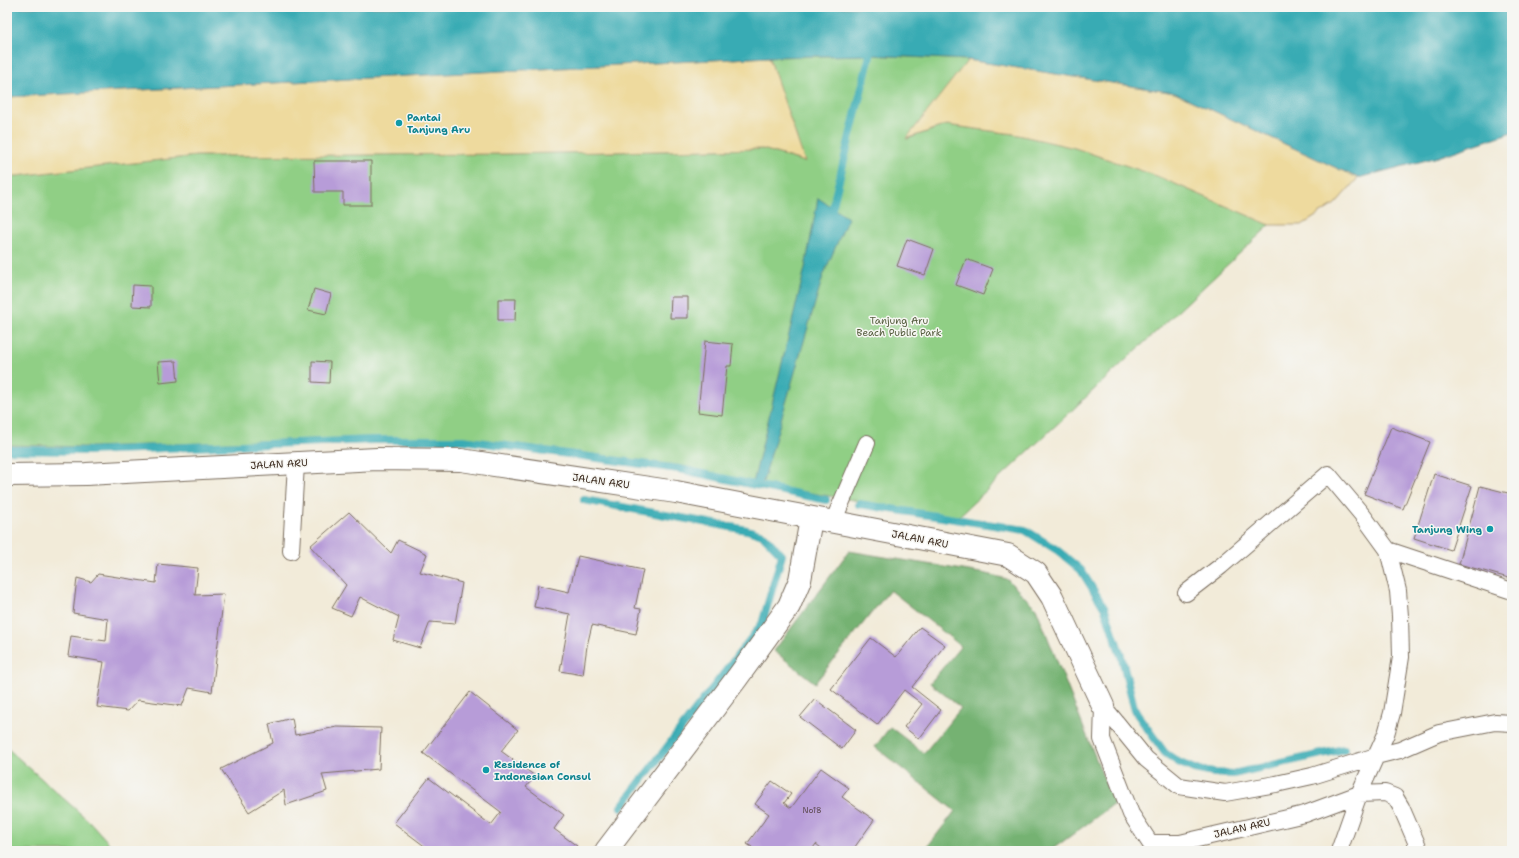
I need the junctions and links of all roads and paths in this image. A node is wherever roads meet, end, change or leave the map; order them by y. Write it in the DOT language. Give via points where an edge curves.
graph roads {
  1 [pos="867,443"];
  2 [pos="296,464"];
  3 [pos="7,475"];
  4 [pos="811,518"];
  5 [pos="833,522"];
  6 [pos="291,550"];
  7 [pos="1388,550"];
  8 [pos="1512,591"];
  9 [pos="1186,593"];
  10 [pos="1103,706"];
  11 [pos="1512,723"];
  12 [pos="1376,756"];
  13 [pos="1359,794"];
  14 [pos="1149,847"];
  15 [pos="606,851"];
  16 [pos="1339,851"];
  17 [pos="1420,851"];
  1 -- 5 [label="lane"];
  2 -- 3 [label="street, JALAN ARU" via="94,474"];
  2 -- 4 [label="street, JALAN ARU" via="376,459 461,460 676,492"];
  2 -- 6 [label="lane"];
  4 -- 5 [label="street, JALAN ARU"];
  4 -- 15 [label="street" via="800,580 789,606"];
  5 -- 10 [label="street, JALAN ARU" via="1008,555 1036,573 1052,597"];
  7 -- 8 [label="lane"];
  7 -- 9 [label="lane" via="1328,474 1222,566"];
  7 -- 12 [label="lane" via="1398,591 1401,656 1392,713"];
  10 -- 12 [label="lane, JALAN ARU" via="1146,759 1179,786 1225,792 1312,776"];
  10 -- 14 [label="lane, JALAN ARU" via="1102,739 1131,814"];
  11 -- 12 [label="lane, JALAN ARU" via="1495,722 1439,733 1400,750"];
  12 -- 13 [label="lane"];
  13 -- 14 [label="lane, JALAN ARU" via="1305,814 1180,843"];
  13 -- 16 [label="lane"];
  13 -- 17 [label="lane, JALAN ARU" via="1385,793 1395,797"];
}
